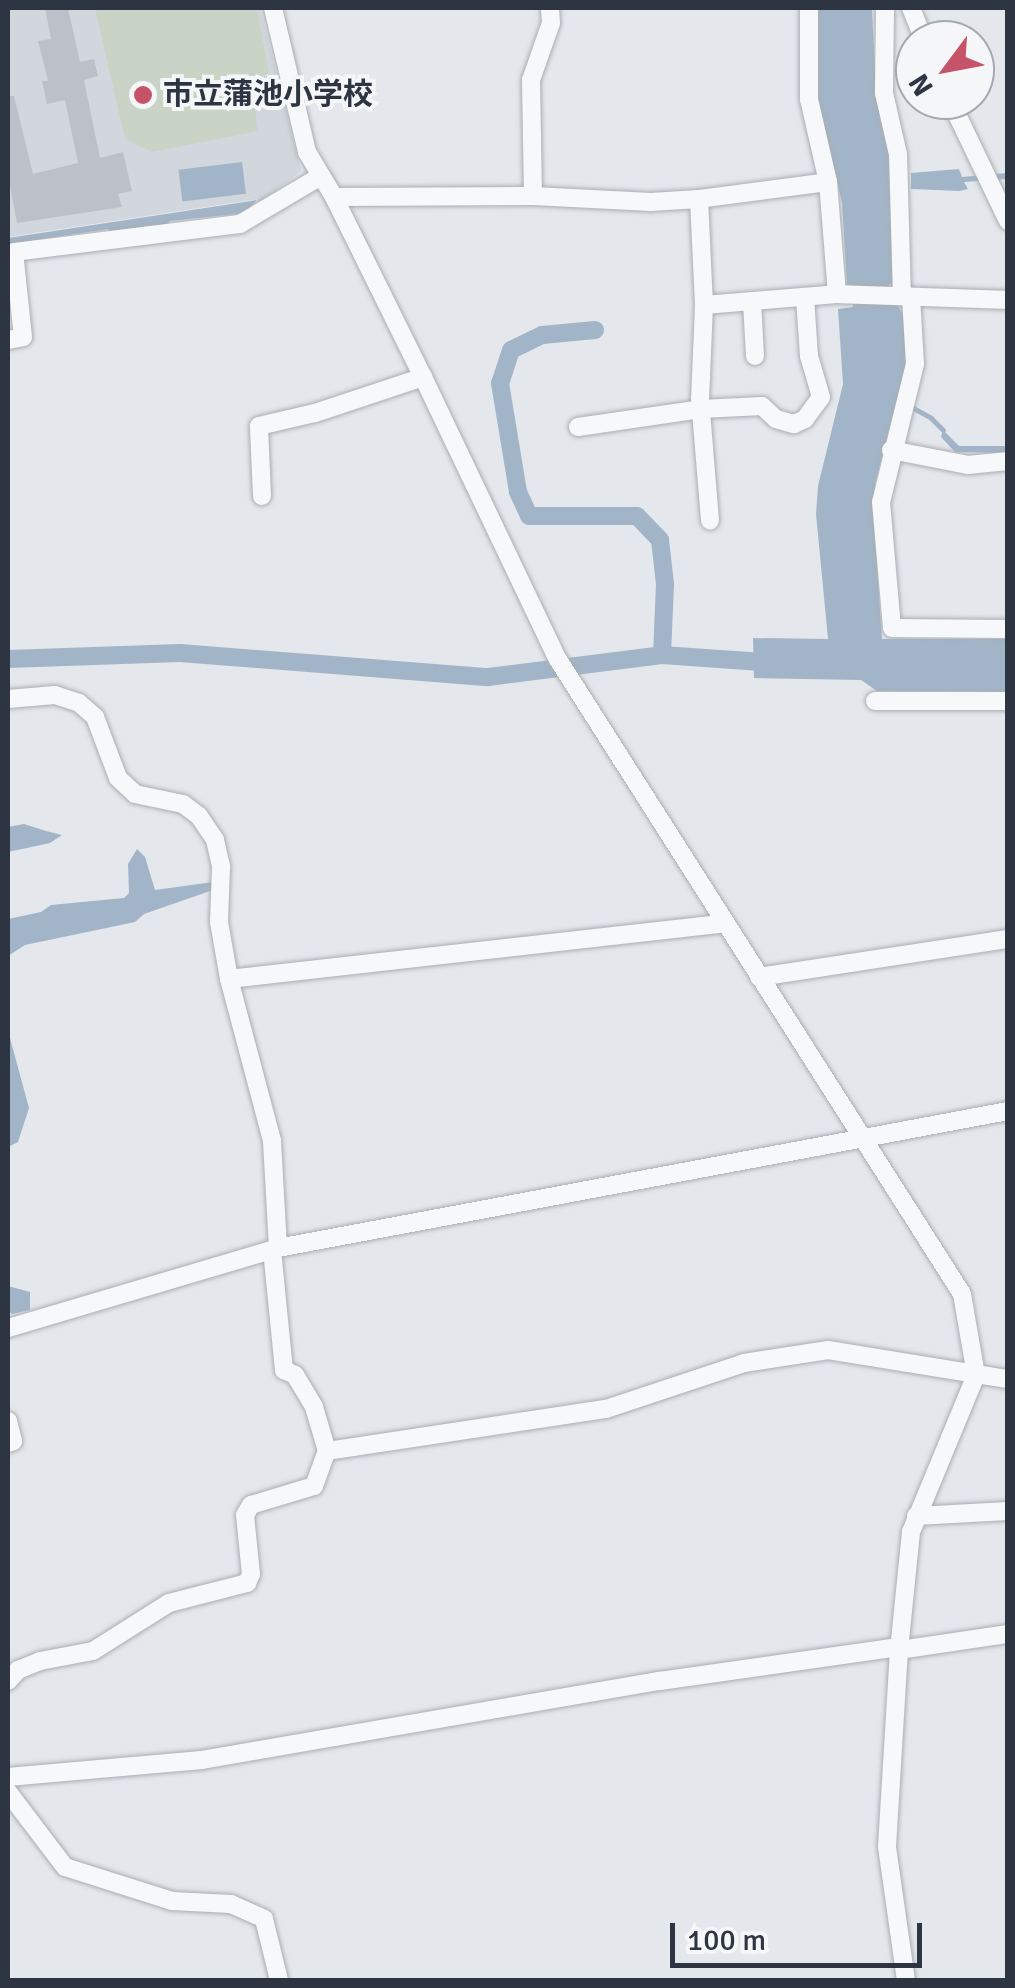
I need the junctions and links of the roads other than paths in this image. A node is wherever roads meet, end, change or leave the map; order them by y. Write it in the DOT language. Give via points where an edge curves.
graph roads {
  1 [pos="273,8"];
  2 [pos="550,8"];
  3 [pos="809,8"];
  4 [pos="885,8"];
  5 [pos="960,120"];
  6 [pos="319,177"];
  7 [pos="828,182"];
  8 [pos="334,196"];
  9 [pos="533,196"];
  10 [pos="699,199"];
  11 [pos="1008,222"];
  12 [pos="843,294"];
  13 [pos="805,296"];
  14 [pos="902,296"];
  15 [pos="1008,300"];
  16 [pos="752,301"];
  17 [pos="704,305"];
  18 [pos="8,340"];
  19 [pos="755,356"];
  20 [pos="423,377"];
  21 [pos="702,409"];
  22 [pos="578,428"];
  23 [pos="891,450"];
  24 [pos="1008,461"];
  25 [pos="262,496"];
  26 [pos="710,521"];
  27 [pos="1008,629"];
  28 [pos="8,698"];
  29 [pos="876,701"];
  30 [pos="1008,701"];
  31 [pos="724,924"];
  32 [pos="1008,939"];
  33 [pos="759,977"];
  34 [pos="228,978"];
  35 [pos="1008,1111"];
  36 [pos="862,1138"];
  37 [pos="275,1249"];
  38 [pos="8,1328"];
  39 [pos="976,1375"];
  40 [pos="1008,1378"];
  41 [pos="8,1421"];
  42 [pos="8,1443"];
  43 [pos="327,1451"];
  44 [pos="1008,1511"];
  45 [pos="916,1516"];
  46 [pos="1008,1634"];
  47 [pos="899,1648"];
  48 [pos="8,1681"];
  49 [pos="8,1777"];
  50 [pos="8,1792"];
  51 [pos="279,1980"];
  52 [pos="906,1980"];
  1 -- 6 [label="street" via="306,152"];
  2 -- 9 [label="street" via="531,80"];
  3 -- 7 [label="street" via="808,98"];
  4 -- 14 [label="street" via="884,94 898,154"];
  5 -- 11 [label="street"];
  6 -- 8 [label="street"];
  6 -- 18 [label="street" via="240,224 14,252 23,337"];
  7 -- 10 [label="street"];
  7 -- 12 [label="street"];
  8 -- 9 [label="street"];
  8 -- 20 [label="street"];
  9 -- 10 [label="street"];
  10 -- 17 [label="street"];
  12 -- 13 [label="street"];
  12 -- 14 [label="street"];
  13 -- 16 [label="street"];
  13 -- 21 [label="street" via="820,397 816,409 794,424 762,406"];
  14 -- 15 [label="street"];
  14 -- 23 [label="street" via="915,364"];
  16 -- 17 [label="street"];
  16 -- 19 [label="street"];
  17 -- 21 [label="street"];
  20 -- 25 [label="street" via="259,426"];
  20 -- 31 [label="street" via="556,658"];
  21 -- 22 [label="street"];
  21 -- 26 [label="street"];
  23 -- 24 [label="street" via="968,465"];
  23 -- 27 [label="street" via="881,502 892,628"];
  28 -- 34 [label="street" via="55,696 80,703 95,717 126,786 148,799 183,804 199,816 215,840 220,867"];
  29 -- 30 [label="street"];
  31 -- 33 [label="street"];
  31 -- 34 [label="street"];
  32 -- 33 [label="street"];
  33 -- 36 [label="street"];
  34 -- 37 [label="street" via="272,1141"];
  35 -- 36 [label="street"];
  36 -- 37 [label="street"];
  36 -- 39 [label="street" via="962,1294"];
  37 -- 38 [label="street"];
  37 -- 43 [label="street" via="284,1370 296,1375 314,1407"];
  39 -- 40 [label="street"];
  39 -- 43 [label="street" via="828,1350 744,1364 606,1409"];
  39 -- 45 [label="street"];
  41 -- 42 [label="street"];
  43 -- 48 [label="street" via="314,1486 251,1504 245,1515 248,1583 169,1603 93,1651 40,1662"];
  44 -- 45 [label="street"];
  45 -- 47 [label="street"];
  46 -- 47 [label="street"];
  47 -- 49 [label="street" via="660,1681 201,1760"];
  47 -- 52 [label="street" via="888,1856"];
  50 -- 51 [label="street" via="66,1866 172,1901 230,1904 264,1919"];
}
